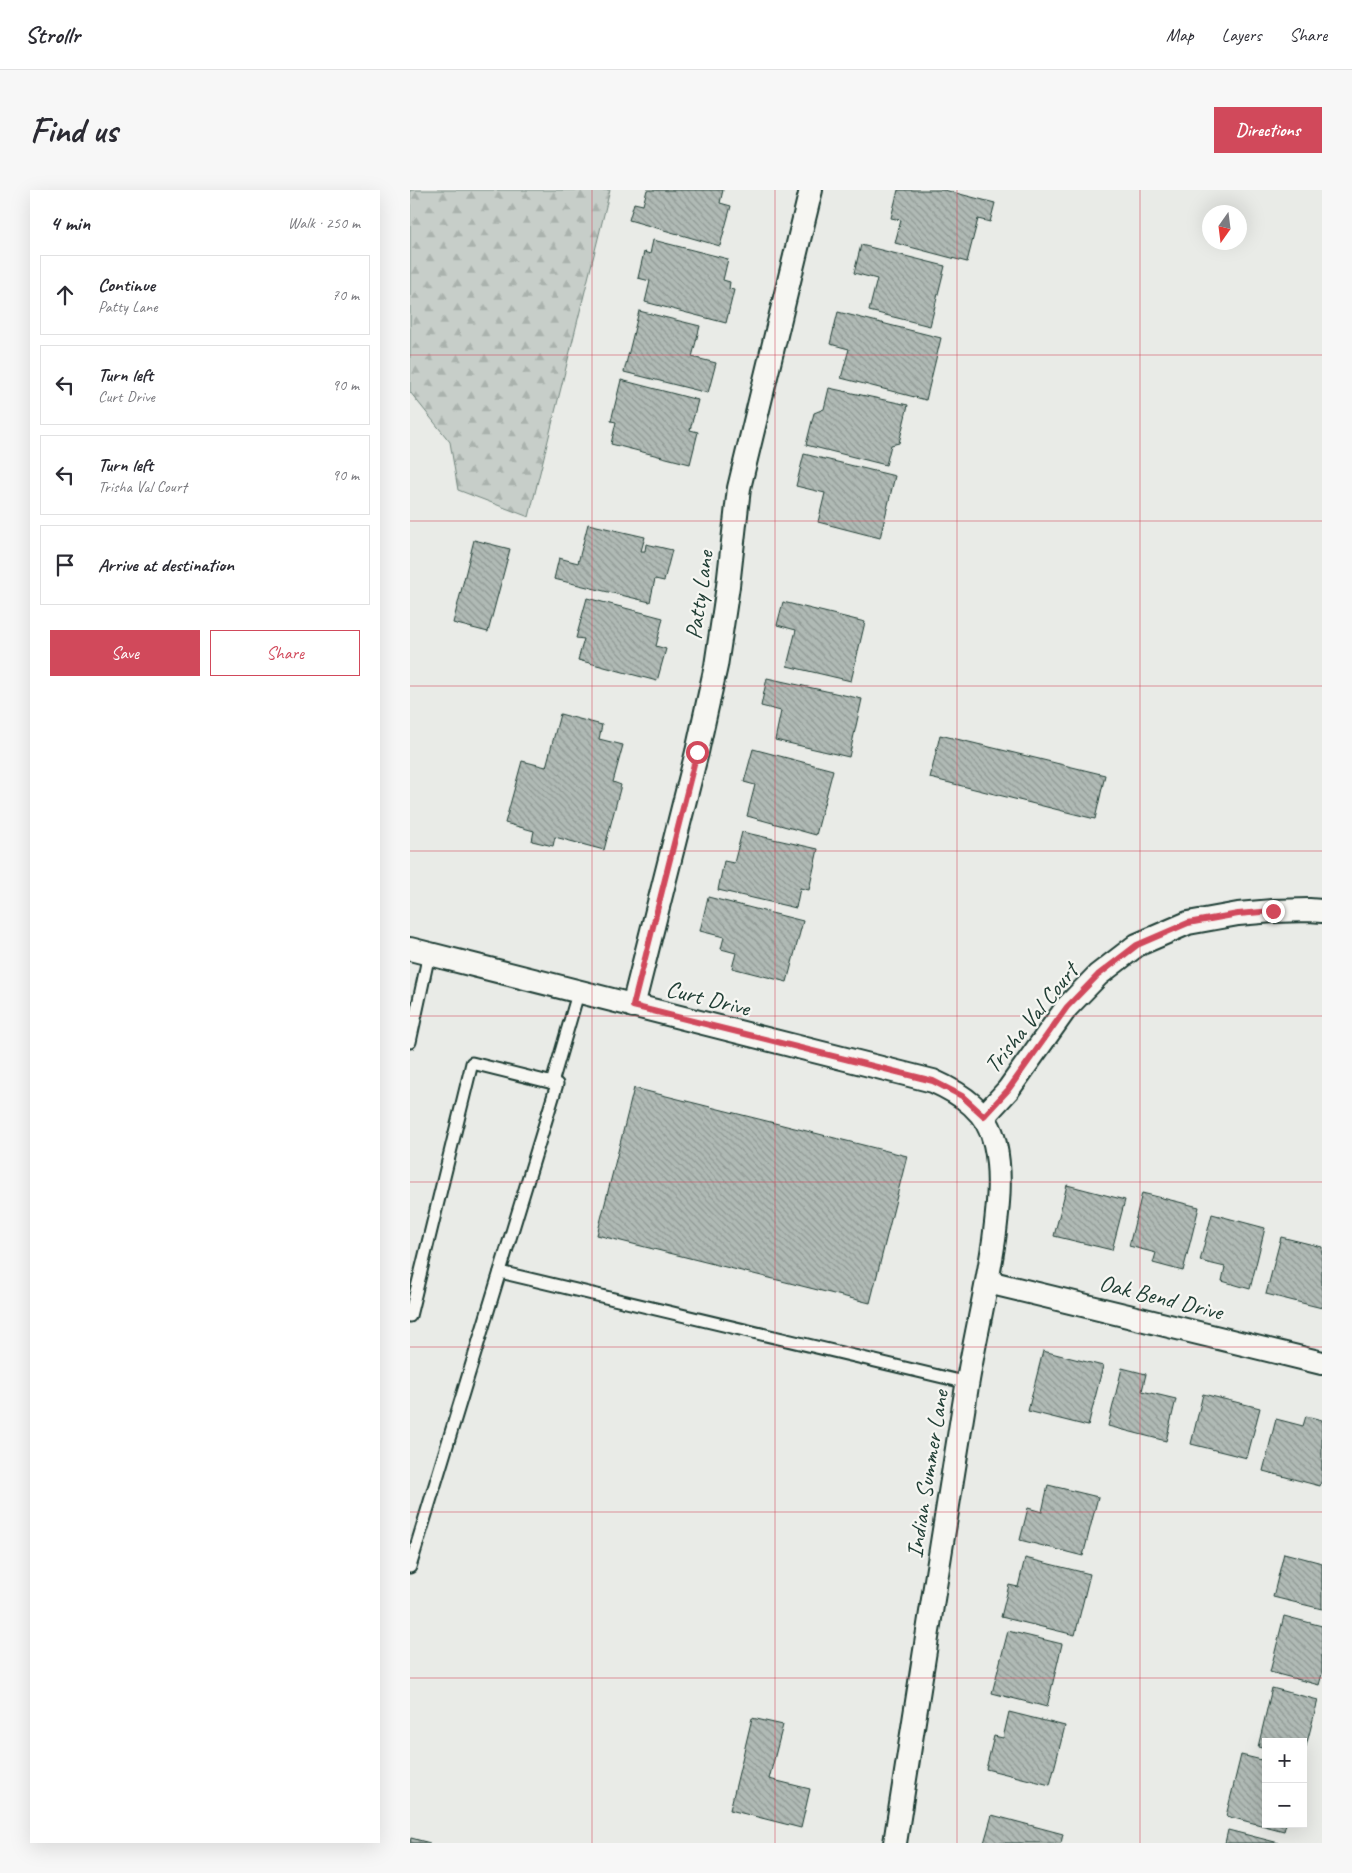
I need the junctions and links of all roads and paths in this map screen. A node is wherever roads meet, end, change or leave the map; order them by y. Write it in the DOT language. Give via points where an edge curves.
graph roads {
  1 [pos="811,190"];
  2 [pos="1322,911"];
  3 [pos="420,951"];
  4 [pos="579,990"];
  5 [pos="633,1006"];
  6 [pos="410,1042"];
  7 [pos="552,1083"];
  8 [pos="984,1116"];
  9 [pos="500,1272"];
  10 [pos="988,1282"];
  11 [pos="410,1316"];
  12 [pos="1322,1363"];
  13 [pos="968,1383"];
  14 [pos="410,1567"];
  15 [pos="895,1843"];
  1 -- 5 [label="street, Patty Lane" via="738,488 716,666"];
  2 -- 8 [label="street, Trisha Val Court" via="1238,914 1188,923 1137,945 1098,975 1067,1007 1008,1090"];
  3 -- 4 [label="street, Curt Drive"];
  3 -- 6 [label="lane"];
  4 -- 5 [label="street, Curt Drive"];
  4 -- 7 [label="lane"];
  5 -- 8 [label="street, Curt Drive" via="933,1081 962,1096"];
  7 -- 9 [label="lane" via="558,1084"];
  7 -- 11 [label="lane" via="472,1063"];
  8 -- 10 [label="street, Indian Summer Lane" via="995,1143 999,1171 998,1209"];
  9 -- 13 [label="lane"];
  9 -- 14 [label="lane"];
  10 -- 12 [label="street, Oak Bend Drive"];
  10 -- 13 [label="street, Indian Summer Lane"];
  13 -- 15 [label="street, Indian Summer Lane"];
}
